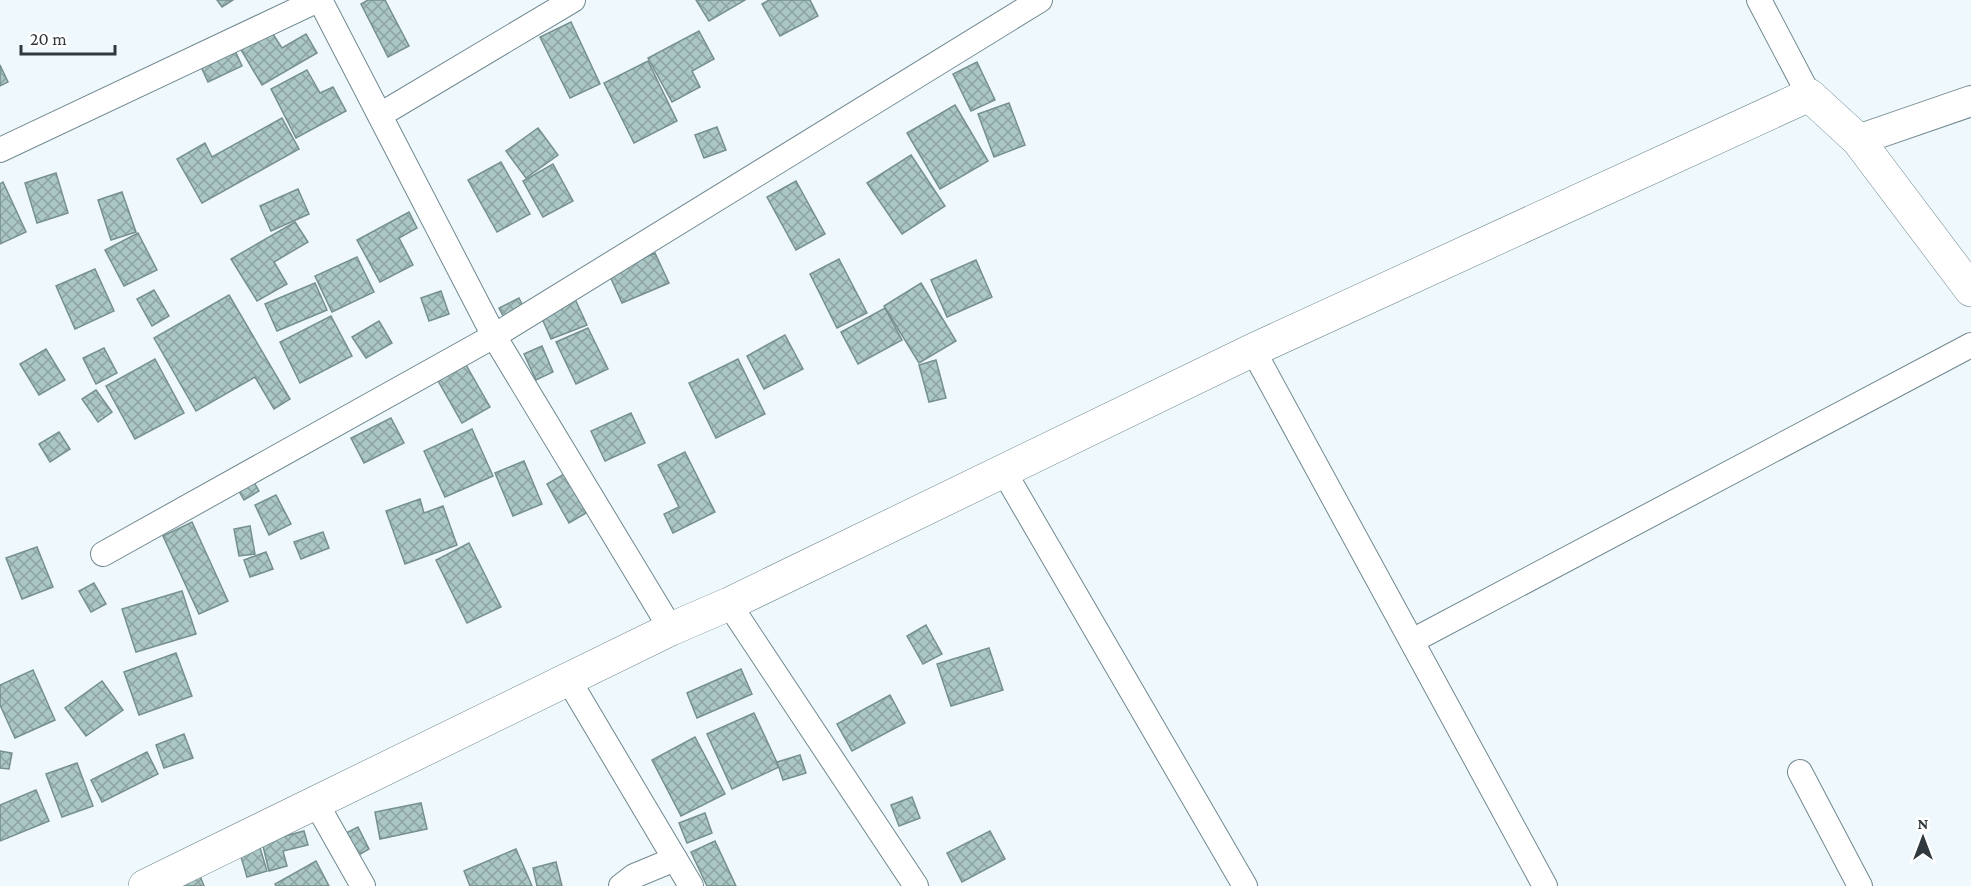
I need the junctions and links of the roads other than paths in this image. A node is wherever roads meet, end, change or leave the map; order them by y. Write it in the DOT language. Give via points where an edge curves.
graph roads {
  1 [pos="319,0"];
  2 [pos="573,0"];
  3 [pos="1040,0"];
  4 [pos="1759,0"];
  5 [pos="1809,95"];
  6 [pos="1971,101"];
  7 [pos="380,115"];
  8 [pos="1858,140"];
  9 [pos="0,150"];
  10 [pos="1971,290"];
  11 [pos="495,336"];
  12 [pos="1971,345"];
  13 [pos="1253,350"];
  14 [pos="1003,470"];
  15 [pos="103,554"];
  16 [pos="729,604"];
  17 [pos="671,628"];
  18 [pos="1412,641"];
  19 [pos="568,679"];
  20 [pos="1800,772"];
  21 [pos="316,803"];
  22 [pos="675,859"];
  23 [pos="145,886"];
  24 [pos="363,886"];
  25 [pos="621,886"];
  26 [pos="691,886"];
  27 [pos="916,886"];
  28 [pos="1245,886"];
  29 [pos="1545,886"];
  30 [pos="1860,886"];
  1 -- 7 [label="street"];
  1 -- 9 [label="street"];
  2 -- 7 [label="street"];
  3 -- 11 [label="street"];
  4 -- 5 [label="street"];
  5 -- 8 [label="main road"];
  5 -- 13 [label="main road"];
  6 -- 8 [label="street"];
  7 -- 11 [label="street"];
  8 -- 10 [label="main road"];
  11 -- 15 [label="street"];
  11 -- 17 [label="street"];
  12 -- 18 [label="street"];
  13 -- 14 [label="main road"];
  13 -- 18 [label="street"];
  14 -- 16 [label="main road"];
  14 -- 28 [label="street"];
  16 -- 17 [label="main road"];
  16 -- 27 [label="street"];
  17 -- 19 [label="main road"];
  18 -- 29 [label="street"];
  19 -- 21 [label="main road"];
  19 -- 22 [label="street"];
  20 -- 30 [label="street"];
  21 -- 23 [label="main road"];
  21 -- 24 [label="street"];
  22 -- 25 [label="street" via="634,876"];
  22 -- 26 [label="street"];
}
